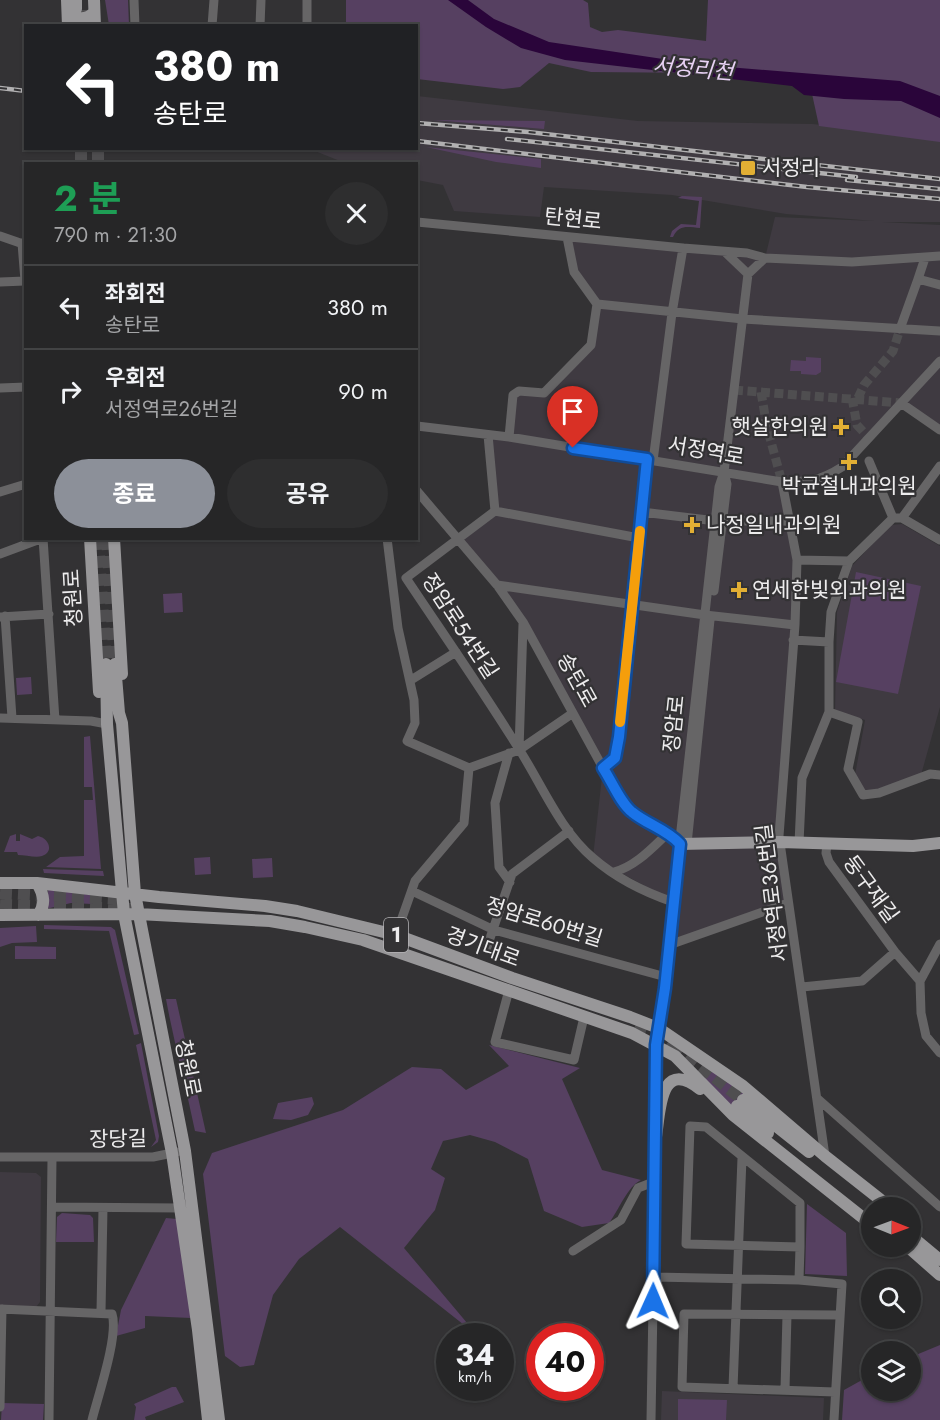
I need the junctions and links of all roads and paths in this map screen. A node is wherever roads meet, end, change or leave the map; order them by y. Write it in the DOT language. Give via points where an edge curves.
graph roads {
  1 [pos="134,0"];
  2 [pos="214,0"];
  3 [pos="261,0"];
  4 [pos="307,0"];
  5 [pos="79,8"];
  6 [pos="93,24"];
  7 [pos="135,24"];
  8 [pos="212,24"];
  9 [pos="261,24"];
  10 [pos="307,24"];
  11 [pos="418,222"];
  12 [pos="0,236"];
  13 [pos="567,237"];
  14 [pos="24,244"];
  15 [pos="683,248"];
  16 [pos="725,252"];
  17 [pos="739,252"];
  18 [pos="940,256"];
  19 [pos="765,258"];
  20 [pos="925,258"];
  21 [pos="736,264"];
  22 [pos="748,274"];
  23 [pos="918,279"];
  24 [pos="24,281"];
  25 [pos="0,282"];
  26 [pos="940,285"];
  27 [pos="597,304"];
  28 [pos="672,313"];
  29 [pos="743,319"];
  30 [pos="900,329"];
  31 [pos="940,331"];
  32 [pos="940,361"];
  33 [pos="24,387"];
  34 [pos="0,388"];
  35 [pos="901,403"];
  36 [pos="418,426"];
  37 [pos="940,430"];
  38 [pos="488,435"];
  39 [pos="508,437"];
  40 [pos="650,460"];
  41 [pos="869,461"];
  42 [pos="940,466"];
  43 [pos="724,472"];
  44 [pos="782,482"];
  45 [pos="24,484"];
  46 [pos="0,492"];
  47 [pos="418,492"];
  48 [pos="495,511"];
  49 [pos="642,512"];
  50 [pos="898,518"];
  51 [pos="719,521"];
  52 [pos="790,522"];
  53 [pos="457,537"];
  54 [pos="639,538"];
  55 [pos="38,540"];
  56 [pos="43,540"];
  57 [pos="90,540"];
  58 [pos="114,540"];
  59 [pos="387,540"];
  60 [pos="940,540"];
  61 [pos="0,554"];
  62 [pos="797,560"];
  63 [pos="849,561"];
  64 [pos="497,585"];
  65 [pos="631,605"];
  66 [pos="49,614"];
  67 [pos="3,616"];
  68 [pos="708,616"];
  69 [pos="523,622"];
  70 [pos="795,625"];
  71 [pos="793,640"];
  72 [pos="829,642"];
  73 [pos="456,652"];
  74 [pos="411,680"];
  75 [pos="830,712"];
  76 [pos="573,713"];
  77 [pos="0,718"];
  78 [pos="12,718"];
  79 [pos="55,720"];
  80 [pos="122,723"];
  81 [pos="107,724"];
  82 [pos="519,750"];
  83 [pos="508,753"];
  84 [pos="469,768"];
  85 [pos="603,768"];
  86 [pos="940,775"];
  87 [pos="569,831"];
  88 [pos="940,837"];
  89 [pos="681,838"];
  90 [pos="780,839"];
  91 [pos="799,839"];
  92 [pos="940,843"];
  93 [pos="827,844"];
  94 [pos="614,872"];
  95 [pos="510,882"];
  96 [pos="0,883"];
  97 [pos="37,883"];
  98 [pos="412,891"];
  99 [pos="121,893"];
  100 [pos="135,894"];
  101 [pos="673,902"];
  102 [pos="788,903"];
  103 [pos="124,914"];
  104 [pos="138,914"];
  105 [pos="0,915"];
  106 [pos="38,915"];
  107 [pos="494,930"];
  108 [pos="396,935"];
  109 [pos="940,944"];
  110 [pos="669,945"];
  111 [pos="487,947"];
  112 [pos="895,952"];
  113 [pos="666,977"];
  114 [pos="920,981"];
  115 [pos="802,987"];
  116 [pos="509,990"];
  117 [pos="584,1017"];
  118 [pos="658,1028"];
  119 [pos="656,1045"];
  120 [pos="940,1053"];
  121 [pos="818,1099"];
  122 [pos="738,1107"];
  123 [pos="656,1137"];
  124 [pos="185,1151"];
  125 [pos="172,1153"];
  126 [pos="825,1156"];
  127 [pos="0,1157"];
  128 [pos="51,1158"];
  129 [pos="742,1158"];
  130 [pos="656,1181"];
  131 [pos="863,1197"];
  132 [pos="877,1197"];
  133 [pos="52,1207"];
  134 [pos="940,1207"];
  135 [pos="103,1208"];
  136 [pos="181,1208"];
  137 [pos="861,1208"];
  138 [pos="861,1215"];
  139 [pos="738,1245"];
  140 [pos="800,1246"];
  141 [pos="921,1247"];
  142 [pos="921,1249"];
  143 [pos="573,1251"];
  144 [pos="921,1253"];
  145 [pos="921,1254"];
  146 [pos="926,1256"];
  147 [pos="940,1260"];
  148 [pos="940,1275"];
  149 [pos="654,1276"];
  150 [pos="737,1279"];
  151 [pos="799,1280"];
  152 [pos="1,1309"];
  153 [pos="51,1311"];
  154 [pos="101,1312"];
  155 [pos="736,1314"];
  156 [pos="787,1315"];
  157 [pos="840,1315"];
  158 [pos="733,1388"];
  159 [pos="785,1389"];
  160 [pos="835,1392"];
  161 [pos="0,1407"];
  162 [pos="49,1420"];
  163 [pos="92,1420"];
  164 [pos="208,1420"];
  165 [pos="219,1420"];
  166 [pos="651,1420"];
  167 [pos="834,1420"];
  1 -- 7 [label="street"];
  2 -- 8 [label="street"];
  3 -- 9 [label="street"];
  4 -- 10 [label="street"];
  5 -- 6 [label="main road"];
  11 -- 13 [label="street, 탄현로"];
  12 -- 14 [label="street"];
  13 -- 15 [label="street, 탄현로"];
  13 -- 27 [label="street" via="574,272"];
  15 -- 16 [label="street, 탄현로"];
  15 -- 28 [label="street"];
  16 -- 17 [label="street, 탄현로"];
  16 -- 21 [label="street"];
  17 -- 19 [label="street, 탄현로"];
  17 -- 21 [label="street"];
  18 -- 20 [label="street, 탄현로"];
  19 -- 20 [label="street, 탄현로" via="852,262"];
  19 -- 22 [label="street"];
  20 -- 23 [label="street"];
  21 -- 22 [label="street"];
  22 -- 29 [label="street"];
  23 -- 26 [label="street"];
  23 -- 30 [label="street"];
  24 -- 25 [label="street"];
  27 -- 28 [label="street"];
  27 -- 39 [label="street" via="591,345 544,393 519,391 513,395"];
  28 -- 29 [label="street"];
  28 -- 40 [label="street"];
  29 -- 30 [label="street"];
  29 -- 43 [label="street"];
  30 -- 31 [label="street"];
  32 -- 35 [label="street, 서정역로"];
  33 -- 34 [label="street"];
  35 -- 37 [label="street"];
  35 -- 44 [label="street, 서정역로" via="842,467 809,482"];
  36 -- 38 [label="street, 서정역로"];
  38 -- 39 [label="street, 서정역로"];
  38 -- 48 [label="street"];
  39 -- 40 [label="street, 서정역로"];
  40 -- 43 [label="street, 서정역로"];
  40 -- 49 [label="street"];
  41 -- 50 [label="street"];
  42 -- 50 [label="street"];
  43 -- 44 [label="street, 서정역로"];
  43 -- 51 [label="street" via="718,487"];
  44 -- 52 [label="street, 서정역로36번길"];
  45 -- 46 [label="street"];
  47 -- 53 [label="street, 송탄로"];
  48 -- 53 [label="street"];
  48 -- 54 [label="street"];
  49 -- 51 [label="street"];
  49 -- 54 [label="street"];
  50 -- 60 [label="street"];
  50 -- 63 [label="street"];
  51 -- 52 [label="street"];
  51 -- 68 [label="street"];
  52 -- 62 [label="street, 서정역로36번길"];
  53 -- 64 [label="street, 송탄로"];
  53 -- 73 [label="street, 정암로54번길" via="406,578"];
  54 -- 65 [label="street"];
  55 -- 61 [label="street"];
  56 -- 66 [label="street"];
  57 -- 81 [label="main road, 청원로" via="100,706"];
  58 -- 80 [label="main road, 청원로"];
  59 -- 74 [label="street" via="398,627"];
  62 -- 63 [label="street"];
  62 -- 70 [label="street, 서정역로36번길"];
  63 -- 72 [label="street" via="831,612"];
  64 -- 65 [label="street"];
  64 -- 69 [label="street, 송탄로"];
  65 -- 68 [label="street"];
  65 -- 85 [label="street" via="619,737 615,758"];
  66 -- 67 [label="street"];
  66 -- 79 [label="street"];
  67 -- 78 [label="street"];
  68 -- 70 [label="street"];
  68 -- 89 [label="street"];
  69 -- 76 [label="street, 송탄로"];
  69 -- 82 [label="street, 정암로54번길"];
  70 -- 71 [label="street, 서정역로36번길"];
  71 -- 72 [label="street"];
  71 -- 90 [label="street, 서정역로36번길"];
  72 -- 75 [label="street"];
  73 -- 74 [label="street"];
  73 -- 82 [label="street, 정암로54번길"];
  74 -- 84 [label="street" via="415,723 407,741"];
  75 -- 86 [label="street" via="858,722 848,769 863,795 930,774"];
  75 -- 91 [label="street" via="802,778"];
  76 -- 82 [label="street"];
  76 -- 85 [label="street, 송탄로"];
  77 -- 78 [label="street"];
  78 -- 79 [label="street"];
  79 -- 81 [label="street"];
  80 -- 81 [label="main road, 청원로" via="110,664"];
  80 -- 100 [label="main road, 청원로"];
  81 -- 99 [label="main road, 청원로"];
  82 -- 83 [label="street"];
  82 -- 87 [label="street, 정암로54번길"];
  83 -- 84 [label="street"];
  83 -- 95 [label="street" via="495,803 499,867"];
  84 -- 98 [label="street" via="464,824"];
  85 -- 89 [label="street, 송탄로" via="630,811"];
  87 -- 94 [label="street, 정암로54번길" via="593,858"];
  87 -- 95 [label="street" via="512,874"];
  88 -- 91 [label="main road, 송탄로"];
  89 -- 90 [label="main road, 송탄로"];
  89 -- 94 [label="street"];
  89 -- 101 [label="street"];
  90 -- 91 [label="main road, 송탄로"];
  90 -- 102 [label="street, 서정역로36번길"];
  91 -- 93 [label="main road, 송탄로"];
  92 -- 93 [label="main road, 송탄로"];
  93 -- 112 [label="street, 둥구재길" via="829,862"];
  94 -- 101 [label="street, 정암로54번길" via="647,893"];
  95 -- 107 [label="street"];
  96 -- 97 [label="main road, 경기대로 / 1"];
  97 -- 99 [label="main road, 경기대로 / 1"];
  97 -- 106 [label="main road" via="44,899"];
  98 -- 107 [label="street, 정암로60번길"];
  98 -- 108 [label="street"];
  99 -- 100 [label="main road, 경기대로 / 1"];
  99 -- 103 [label="main road, 청원로"];
  100 -- 104 [label="main road, 청원로"];
  100 -- 108 [label="main road, 경기대로 / 1" via="297,911"];
  101 -- 110 [label="street"];
  102 -- 110 [label="street"];
  102 -- 115 [label="street, 서정역로36번길"];
  103 -- 104 [label="main road, 경기대로"];
  103 -- 106 [label="main road, 경기대로"];
  103 -- 125 [label="main road, 청원로"];
  104 -- 116 [label="main road, 경기대로" via="270,921 305,927 363,940"];
  104 -- 124 [label="main road, 청원로"];
  105 -- 106 [label="main road, 경기대로"];
  107 -- 111 [label="street"];
  107 -- 113 [label="street, 정암로60번길"];
  108 -- 118 [label="main road, 경기대로 / 1"];
  109 -- 114 [label="street"];
  110 -- 113 [label="street"];
  112 -- 114 [label="street, 둥구재길"];
  112 -- 115 [label="street, 둥구재길" via="862,981"];
  113 -- 118 [label="street"];
  114 -- 120 [label="street" via="926,1036"];
  115 -- 121 [label="street, 서정역로36번길"];
  116 -- 117 [label="main road, 경기대로"];
  116 -- 117 [label="street, 경기대로" via="495,1042 574,1060"];
  117 -- 119 [label="main road, 경기대로"];
  118 -- 119 [label="street"];
  118 -- 126 [label="main road, 경기대로 / 1" via="743,1086"];
  119 -- 122 [label="main road, 경기대로"];
  119 -- 123 [label="street"];
  121 -- 126 [label="street, 서정역로36번길"];
  121 -- 134 [label="street"];
  122 -- 123 [label="main road" via="688,1080 677,1079 663,1093"];
  122 -- 131 [label="main road, 경기대로"];
  122 -- 137 [label="main road, 경기대로"];
  122 -- 138 [label="main road, 경기대로"];
  123 -- 130 [label="street"];
  124 -- 125 [label="street, 장당길"];
  124 -- 165 [label="main road, 청원로"];
  125 -- 128 [label="street, 장당길" via="153,1157"];
  125 -- 136 [label="main road, 청원로"];
  126 -- 132 [label="main road, 경기대로 / 1"];
  127 -- 128 [label="street, 장당길"];
  128 -- 133 [label="street"];
  129 -- 139 [label="street"];
  129 -- 139 [label="street" via="706,1127 690,1126 686,1244"];
  129 -- 140 [label="street" via="800,1203"];
  130 -- 143 [label="street" via="638,1188 621,1220"];
  130 -- 149 [label="street"];
  133 -- 135 [label="street"];
  133 -- 153 [label="street"];
  135 -- 136 [label="street"];
  135 -- 154 [label="street"];
  136 -- 164 [label="main road, 청원로"];
  139 -- 140 [label="street"];
  139 -- 150 [label="street"];
  140 -- 151 [label="street"];
  141 -- 146 [label="main road"];
  142 -- 146 [label="main road"];
  144 -- 146 [label="main road"];
  145 -- 146 [label="main road"];
  146 -- 147 [label="main road"];
  146 -- 148 [label="main road"];
  149 -- 150 [label="street"];
  149 -- 166 [label="street"];
  150 -- 151 [label="street"];
  150 -- 155 [label="street"];
  151 -- 157 [label="street" via="842,1284"];
  152 -- 153 [label="street"];
  152 -- 161 [label="street"];
  153 -- 154 [label="street"];
  153 -- 162 [label="street"];
  154 -- 163 [label="street" via="112,1314 114,1321"];
  155 -- 156 [label="street"];
  155 -- 158 [label="street"];
  155 -- 158 [label="street" via="684,1314 682,1387"];
  156 -- 157 [label="street"];
  156 -- 159 [label="street"];
  157 -- 160 [label="street"];
  158 -- 159 [label="street"];
  159 -- 160 [label="street"];
  160 -- 167 [label="street"];
}
